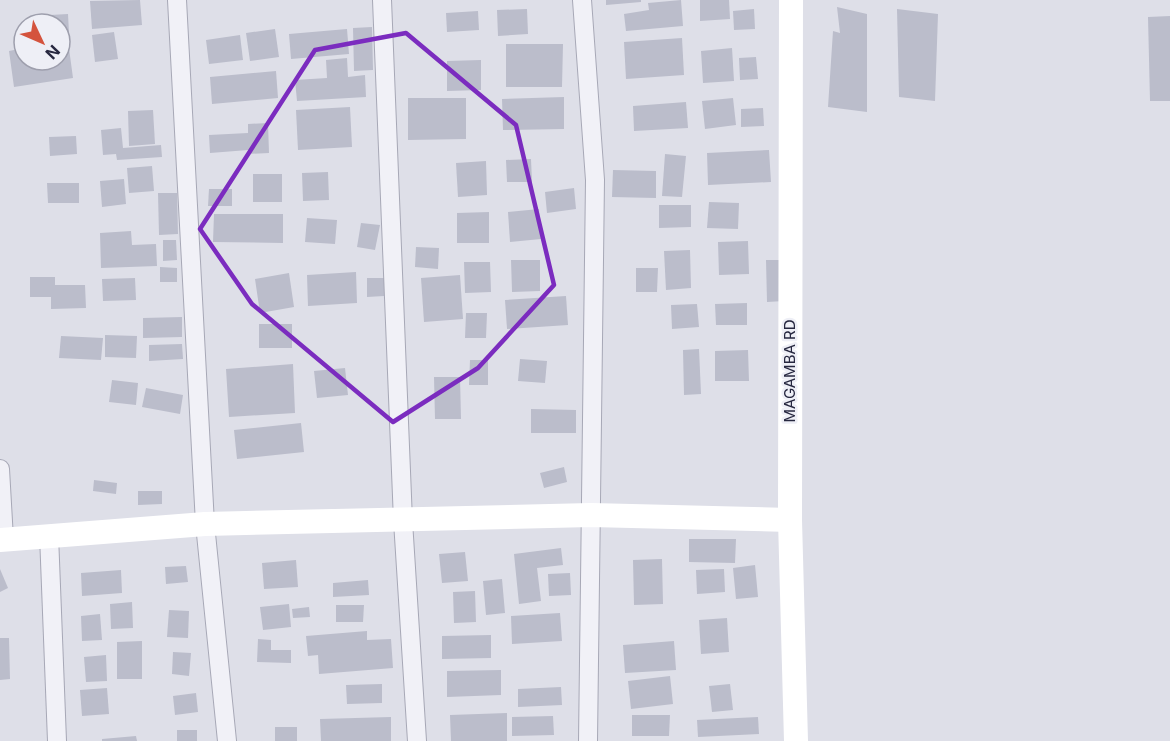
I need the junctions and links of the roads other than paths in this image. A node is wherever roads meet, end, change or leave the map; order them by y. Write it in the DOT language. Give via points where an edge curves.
graph roads {
  1 [pos="177,0"];
  2 [pos="382,0"];
  3 [pos="582,0"];
  4 [pos="791,0"];
  5 [pos="0,469"];
  6 [pos="591,515"];
  7 [pos="790,520"];
  8 [pos="403,521"];
  9 [pos="205,524"];
  10 [pos="49,535"];
  11 [pos="2,540"];
  12 [pos="57,741"];
  13 [pos="227,741"];
  14 [pos="417,741"];
  15 [pos="588,741"];
  16 [pos="796,741"];
  1 -- 9 [label="street"];
  2 -- 8 [label="street"];
  3 -- 6 [label="street" via="596,180"];
  4 -- 7 [label="street, MAGAMBA RD"];
  5 -- 11 [label="street"];
  6 -- 7 [label="street"];
  6 -- 8 [label="street"];
  6 -- 15 [label="street"];
  7 -- 16 [label="street, MAGAMBA RD"];
  8 -- 9 [label="street"];
  8 -- 14 [label="street"];
  9 -- 10 [label="street"];
  9 -- 13 [label="street"];
  10 -- 11 [label="street"];
  10 -- 12 [label="street"];
}
